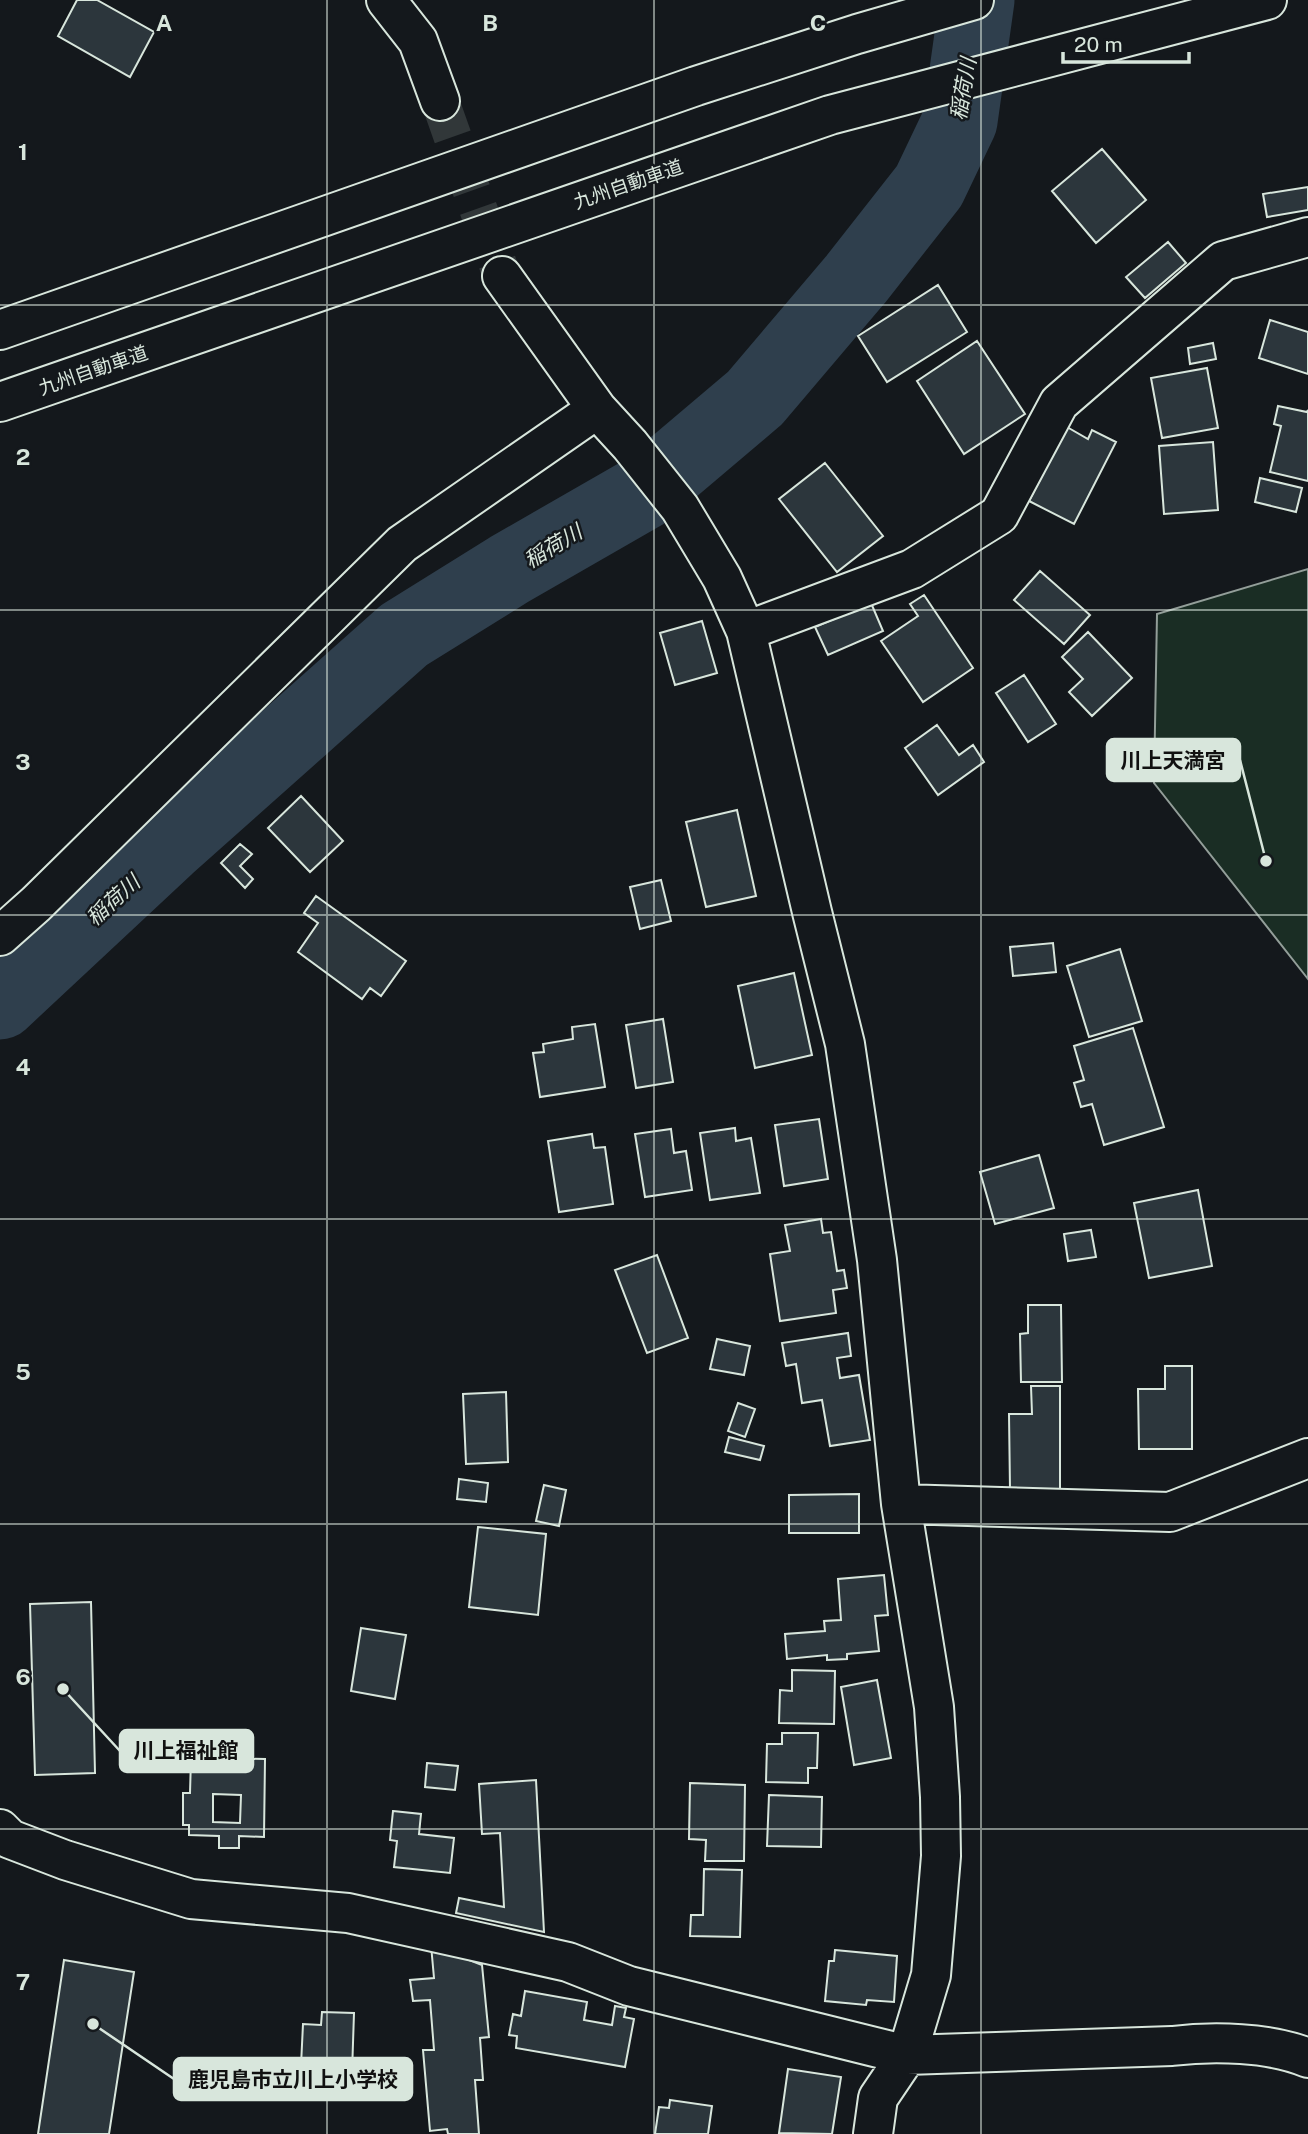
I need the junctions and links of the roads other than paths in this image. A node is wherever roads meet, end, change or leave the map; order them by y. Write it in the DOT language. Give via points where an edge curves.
graph roads {
  1 [pos="386,0"];
  2 [pos="974,0"];
  3 [pos="1267,0"];
  4 [pos="440,101"];
  5 [pos="1308,237"];
  6 [pos="502,276"];
  7 [pos="0,330"];
  8 [pos="0,402"];
  9 [pos="597,409"];
  10 [pos="746,631"];
  11 [pos="0,936"];
  12 [pos="1308,1458"];
  13 [pos="901,1504"];
  14 [pos="0,1829"];
  15 [pos="907,2055"];
  16 [pos="1308,2058"];
  17 [pos="873,2134"];
  1 -- 4 [label="main road" via="418,41"];
  2 -- 7 [label="main road" via="696,86"];
  3 -- 8 [label="main road, 九州自動車道" via="830,115"];
  5 -- 10 [label="main road" via="1223,261 1059,403 999,515 912,569"];
  6 -- 9 [label="main road"];
  9 -- 10 [label="main road" via="680,508 722,578"];
  9 -- 11 [label="main road" via="402,544"];
  10 -- 13 [label="main road" via="845,1044 877,1260"];
  12 -- 13 [label="main road" via="1170,1512"];
  13 -- 15 [label="main road" via="934,1707 940,1809 931,1975"];
  14 -- 15 [label="main road" via="10,1839 65,1860 191,1899 348,1913 568,1962 629,1986"];
  15 -- 16 [label="main road" via="1204,2042 1283,2049"];
  15 -- 17 [label="main road" via="878,2098"];
}
